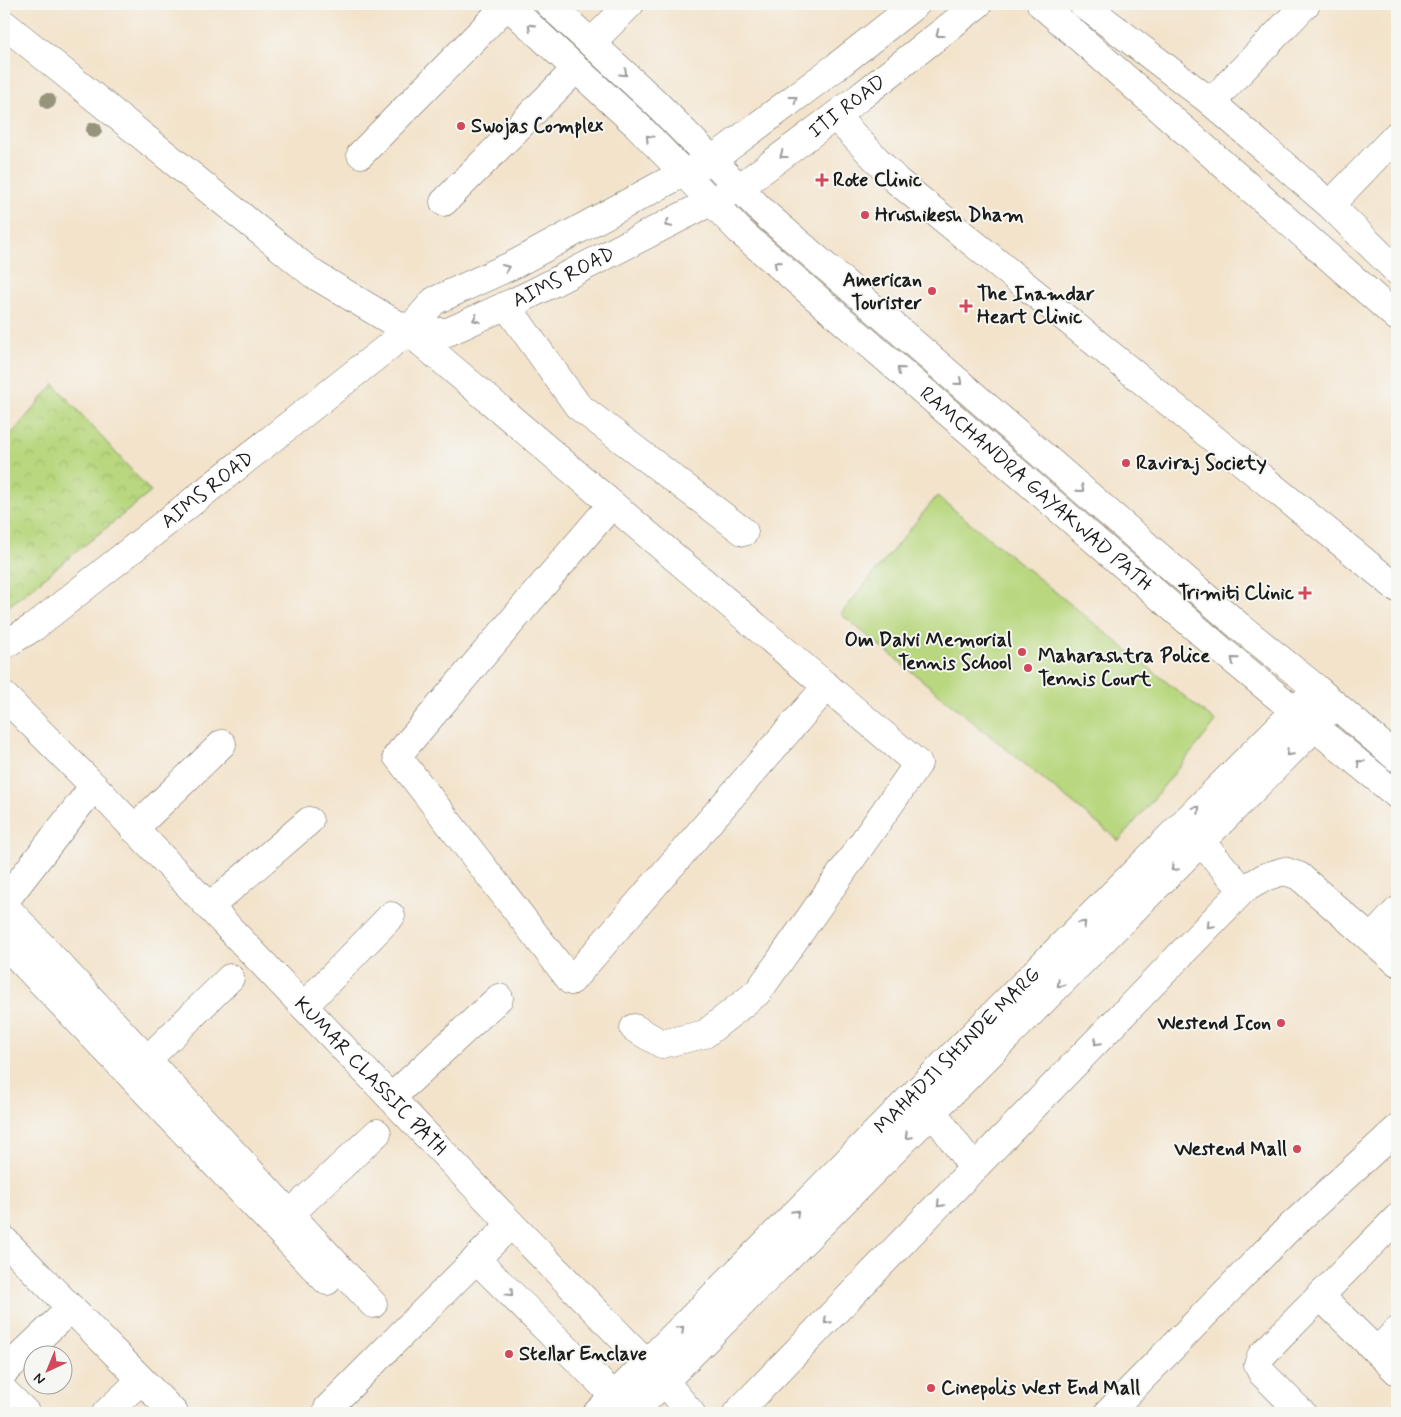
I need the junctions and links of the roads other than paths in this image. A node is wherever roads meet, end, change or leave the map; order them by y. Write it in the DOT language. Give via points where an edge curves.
graph roads {
  1 [pos="506,4"];
  2 [pos="549,4"];
  3 [pos="630,4"];
  4 [pos="916,4"];
  5 [pos="978,4"];
  6 [pos="1041,4"];
  7 [pos="1084,4"];
  8 [pos="1306,4"];
  9 [pos="4,24"];
  10 [pos="591,43"];
  11 [pos="576,69"];
  12 [pos="1211,102"];
  13 [pos="835,116"];
  14 [pos="1397,135"];
  15 [pos="361,154"];
  16 [pos="712,160"];
  17 [pos="684,173"];
  18 [pos="739,188"];
  19 [pos="712,201"];
  20 [pos="444,202"];
  21 [pos="1330,206"];
  22 [pos="1396,267"];
  23 [pos="506,305"];
  24 [pos="1397,317"];
  25 [pos="408,331"];
  26 [pos="612,504"];
  27 [pos="744,532"];
  28 [pos="1397,588"];
  29 [pos="4,645"];
  30 [pos="827,686"];
  31 [pos="4,696"];
  32 [pos="1325,696"];
  33 [pos="1306,718"];
  34 [pos="222,744"];
  35 [pos="1397,758"];
  36 [pos="94,786"];
  37 [pos="1397,795"];
  38 [pos="309,821"];
  39 [pos="134,829"];
  40 [pos="1200,842"];
  41 [pos="1243,890"];
  42 [pos="4,903"];
  43 [pos="209,907"];
  44 [pos="1397,911"];
  45 [pos="390,916"];
  46 [pos="1371,939"];
  47 [pos="4,943"];
  48 [pos="1397,962"];
  49 [pos="230,978"];
  50 [pos="499,998"];
  51 [pos="304,1006"];
  52 [pos="634,1028"];
  53 [pos="147,1060"];
  54 [pos="391,1098"];
  55 [pos="932,1112"];
  56 [pos="1397,1129"];
  57 [pos="378,1132"];
  58 [pos="974,1169"];
  59 [pos="290,1214"];
  60 [pos="1397,1218"];
  61 [pos="511,1224"];
  62 [pos="4,1240"];
  63 [pos="476,1259"];
  64 [pos="1320,1296"];
  65 [pos="71,1308"];
  66 [pos="1397,1331"];
  67 [pos="1377,1351"];
  68 [pos="1397,1371"];
  69 [pos="4,1372"];
  70 [pos="656,1372"];
  71 [pos="142,1380"];
  72 [pos="4,1391"];
  73 [pos="328,1408"];
  74 [pos="615,1408"];
  75 [pos="26,1413"];
  76 [pos="106,1413"];
  77 [pos="174,1413"];
  78 [pos="691,1413"];
  79 [pos="737,1413"];
  80 [pos="1108,1413"];
  81 [pos="1302,1413"];
  11 -- 1 [label="street, RAMCHANDRA GAYAKWAD PATH, one-way"];
  1 -- 15 [label="street"];
  2 -- 10 [label="street, RAMCHANDRA GAYAKWAD PATH"];
  3 -- 10 [label="street"];
  16 -- 4 [label="street, ITI ROAD, one-way"];
  5 -- 13 [label="street, ITI ROAD, one-way"];
  6 -- 24 [label="street"];
  7 -- 12 [label="street"];
  8 -- 12 [label="street"];
  9 -- 25 [label="street" via="313,274"];
  10 -- 16 [label="street, RAMCHANDRA GAYAKWAD PATH, one-way"];
  17 -- 11 [label="street, RAMCHANDRA GAYAKWAD PATH, one-way"];
  11 -- 20 [label="street"];
  12 -- 21 [label="street"];
  13 -- 18 [label="street, ITI ROAD, one-way"];
  13 -- 28 [label="street" via="897,181"];
  14 -- 21 [label="street"];
  16 -- 17 [label="street, ITI ROAD"];
  16 -- 18 [label="street, RAMCHANDRA GAYAKWAD PATH"];
  17 -- 19 [label="street, RAMCHANDRA GAYAKWAD PATH"];
  25 -- 17 [label="street, AIMS ROAD, one-way" via="434,301 515,264"];
  18 -- 19 [label="street, ITI ROAD"];
  18 -- 32 [label="street, RAMCHANDRA GAYAKWAD PATH, one-way" via="1224,613"];
  19 -- 23 [label="street, AIMS ROAD, one-way"];
  33 -- 19 [label="street, RAMCHANDRA GAYAKWAD PATH, one-way" via="1168,603 743,234"];
  21 -- 22 [label="street"];
  23 -- 25 [label="street, AIMS ROAD, one-way" via="448,332"];
  23 -- 27 [label="street" via="578,406"];
  25 -- 26 [label="street"];
  25 -- 29 [label="street, AIMS ROAD" via="34,627"];
  26 -- 30 [label="street"];
  26 -- 30 [label="street" via="397,756 571,981"];
  30 -- 52 [label="street" via="918,764 758,992 705,1034 662,1044"];
  31 -- 36 [label="street, KUMAR CLASSIC PATH"];
  32 -- 33 [label="street, MAHADJI SHINDE MARG"];
  32 -- 35 [label="street, RAMCHANDRA GAYAKWAD PATH"];
  37 -- 33 [label="street, RAMCHANDRA GAYAKWAD PATH, one-way"];
  33 -- 40 [label="street, MAHADJI SHINDE MARG, one-way"];
  70 -- 33 [label="street, MAHADJI SHINDE MARG, one-way"];
  34 -- 39 [label="street"];
  36 -- 39 [label="street, KUMAR CLASSIC PATH"];
  36 -- 42 [label="street"];
  38 -- 43 [label="street"];
  39 -- 43 [label="street, KUMAR CLASSIC PATH"];
  40 -- 41 [label="street"];
  40 -- 55 [label="street, MAHADJI SHINDE MARG, one-way"];
  41 -- 46 [label="street" via="1265,877 1284,871 1299,876"];
  41 -- 58 [label="street, one-way"];
  42 -- 53 [label="street"];
  43 -- 51 [label="street, KUMAR CLASSIC PATH"];
  44 -- 46 [label="street"];
  45 -- 51 [label="street"];
  46 -- 48 [label="street"];
  47 -- 59 [label="street" via="366,1309"];
  49 -- 53 [label="street"];
  50 -- 54 [label="street"];
  51 -- 54 [label="street, KUMAR CLASSIC PATH"];
  53 -- 59 [label="street"];
  54 -- 61 [label="street, KUMAR CLASSIC PATH"];
  55 -- 58 [label="street"];
  55 -- 70 [label="street, MAHADJI SHINDE MARG, one-way"];
  56 -- 80 [label="street" via="1287,1230"];
  57 -- 59 [label="street"];
  58 -- 79 [label="street, one-way"];
  60 -- 64 [label="street"];
  61 -- 63 [label="street"];
  61 -- 70 [label="street, KUMAR CLASSIC PATH"];
  62 -- 65 [label="street"];
  63 -- 73 [label="street"];
  63 -- 74 [label="street, one-way"];
  64 -- 67 [label="street"];
  64 -- 81 [label="street" via="1261,1356 1258,1365"];
  65 -- 69 [label="street"];
  65 -- 71 [label="street"];
  66 -- 67 [label="street"];
  67 -- 68 [label="street"];
  70 -- 74 [label="street, MAHADJI SHINDE MARG"];
  70 -- 78 [label="street, KUMAR CLASSIC PATH"];
  71 -- 76 [label="street"];
  71 -- 77 [label="street"];
  72 -- 75 [label="street"];
}
